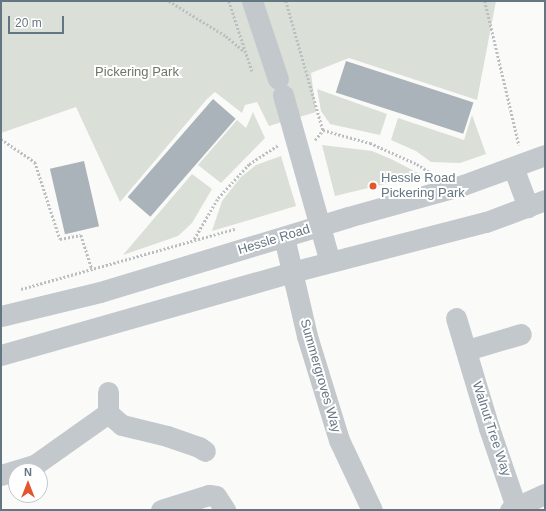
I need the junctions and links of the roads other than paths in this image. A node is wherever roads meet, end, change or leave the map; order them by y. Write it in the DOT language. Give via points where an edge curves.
graph roads {
  1 [pos="252,1"];
  2 [pos="545,155"];
  3 [pos="516,158"];
  4 [pos="536,203"];
  5 [pos="320,227"];
  6 [pos="284,237"];
  7 [pos="330,262"];
  8 [pos="292,272"];
  9 [pos="100,292"];
  10 [pos="1,316"];
  11 [pos="456,318"];
  12 [pos="108,324"];
  13 [pos="521,334"];
  14 [pos="467,350"];
  15 [pos="1,355"];
  16 [pos="108,392"];
  17 [pos="115,419"];
  18 [pos="205,451"];
  19 [pos="1,475"];
  20 [pos="545,494"];
  21 [pos="222,505"];
  22 [pos="513,508"];
  23 [pos="162,510"];
  24 [pos="372,510"];
  1 -- 5 [label="street" via="280,87"];
  2 -- 3 [label="street, Hessle Road"];
  3 -- 4 [label="street"];
  3 -- 5 [label="street, Hessle Road" via="463,185"];
  4 -- 7 [label="street" via="486,222"];
  5 -- 6 [label="street, Hessle Road"];
  5 -- 7 [label="street"];
  6 -- 8 [label="street, Summergroves Way"];
  6 -- 9 [label="street, Hessle Road"];
  7 -- 8 [label="street"];
  8 -- 12 [label="street"];
  8 -- 24 [label="street, Summergroves Way" via="339,440"];
  9 -- 10 [label="street, Hessle Road"];
  9 -- 12 [label="street"];
  11 -- 14 [label="street, Walnut Tree Way"];
  12 -- 15 [label="street"];
  13 -- 14 [label="street"];
  14 -- 22 [label="street, Walnut Tree Way"];
  16 -- 17 [label="street"];
  17 -- 18 [label="street"];
  17 -- 19 [label="street" via="36,464"];
  20 -- 22 [label="street"];
  21 -- 23 [label="street" via="216,496 209,495"];
}
